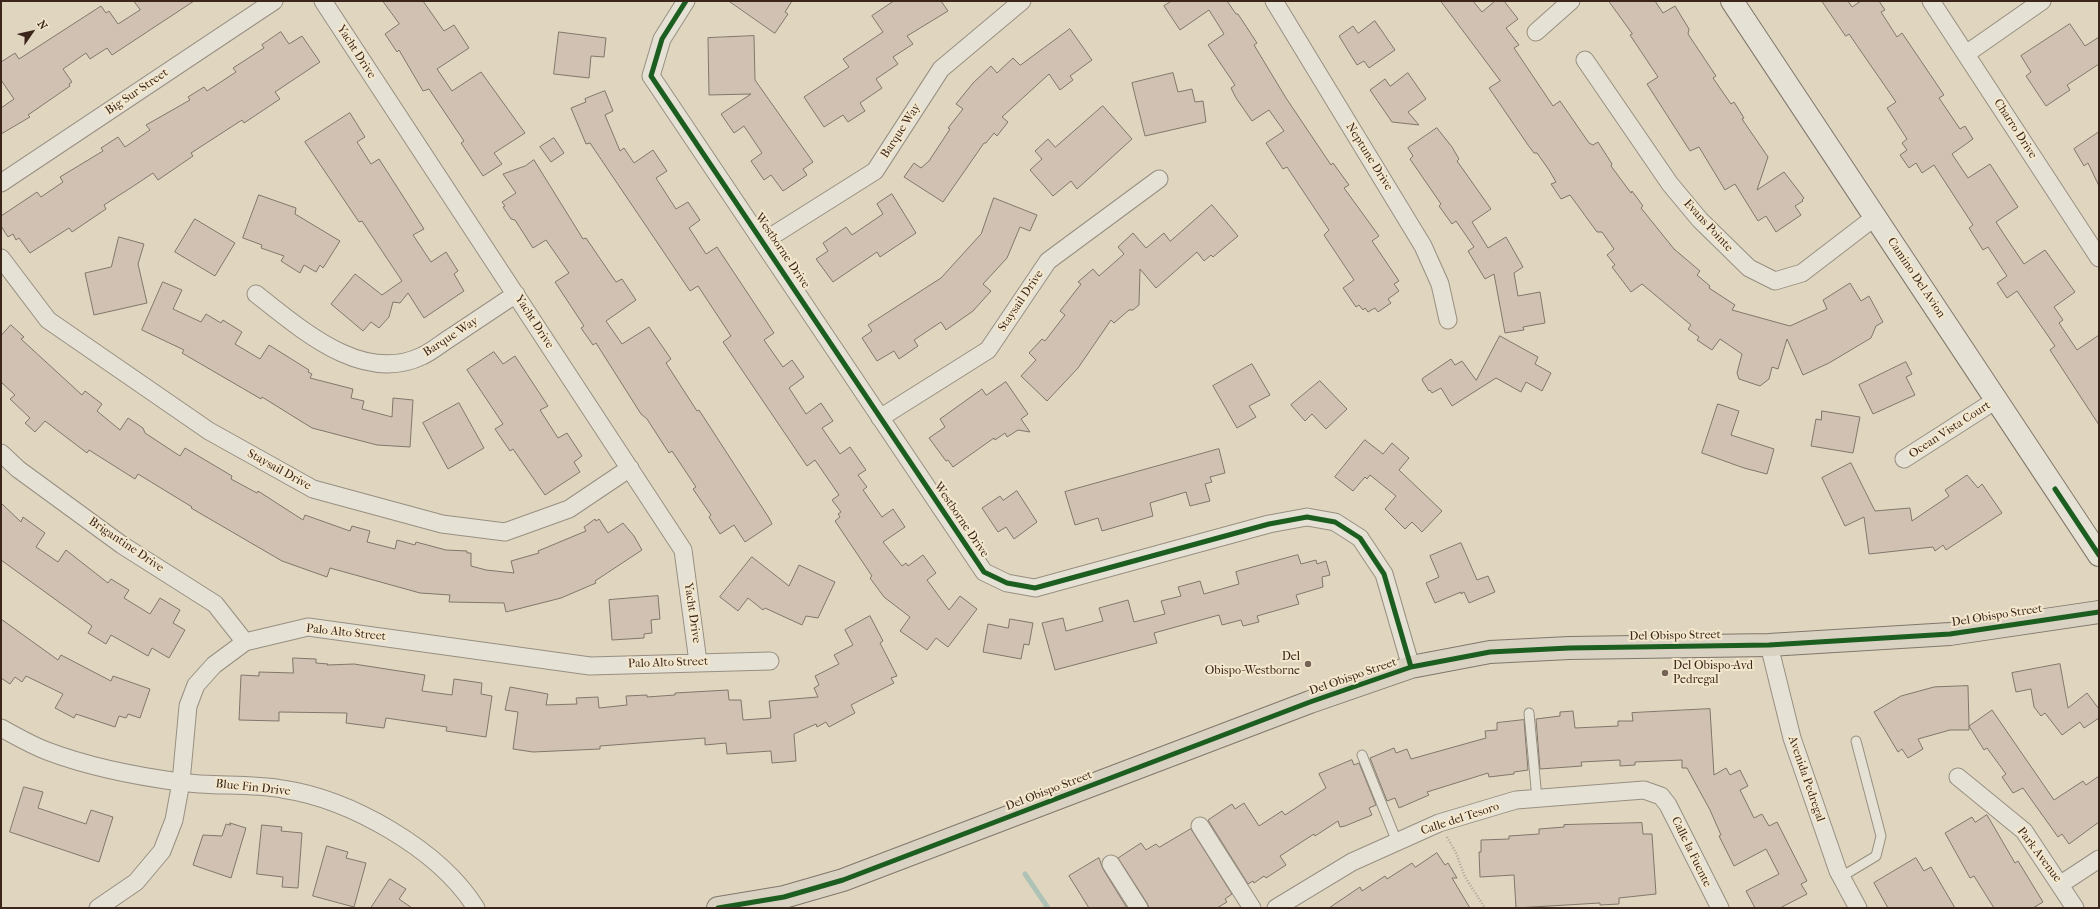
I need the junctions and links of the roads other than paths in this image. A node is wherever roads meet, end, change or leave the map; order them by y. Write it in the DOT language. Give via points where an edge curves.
graph roads {
  1 [pos="274,1"];
  2 [pos="323,1"];
  3 [pos="686,1"];
  4 [pos="1022,1"];
  5 [pos="1274,1"];
  6 [pos="1571,1"];
  7 [pos="1732,1"];
  8 [pos="1931,1"];
  9 [pos="2042,1"];
  10 [pos="1536,32"];
  11 [pos="1966,54"];
  12 [pos="1585,60"];
  13 [pos="1159,179"];
  14 [pos="1,183"];
  15 [pos="1875,217"];
  16 [pos="764,241"];
  17 [pos="1,258"];
  18 [pos="2099,258"];
  19 [pos="256,294"];
  20 [pos="516,294"];
  21 [pos="1448,320"];
  22 [pos="1996,400"];
  23 [pos="880,418"];
  24 [pos="1,453"];
  25 [pos="1904,459"];
  26 [pos="630,468"];
  27 [pos="2099,555"];
  28 [pos="2099,612"];
  29 [pos="245,642"];
  30 [pos="1769,645"];
  31 [pos="770,661"];
  32 [pos="698,662"];
  33 [pos="1411,667"];
  34 [pos="1529,713"];
  35 [pos="1,728"];
  36 [pos="1856,741"];
  37 [pos="1362,756"];
  38 [pos="1958,777"];
  39 [pos="181,782"];
  40 [pos="1661,796"];
  41 [pos="1537,799"];
  42 [pos="1200,826"];
  43 [pos="1397,842"];
  44 [pos="2099,859"];
  45 [pos="1111,864"];
  46 [pos="1841,877"];
  47 [pos="2061,884"];
  48 [pos="1713,906"];
  49 [pos="98,908"];
  50 [pos="476,908"];
  51 [pos="718,908"];
  52 [pos="1139,908"];
  53 [pos="1252,908"];
  54 [pos="1276,908"];
  55 [pos="1858,908"];
  56 [pos="2075,908"];
  1 -- 14 [label="street, Big Sur Street"];
  2 -- 20 [label="street, Yacht Drive"];
  3 -- 16 [label="street, Westborne Drive" via="662,39 651,76"];
  4 -- 16 [label="street, Barque Way" via="941,69 875,171"];
  5 -- 21 [label="street, Neptune Drive" via="1423,246 1440,284"];
  6 -- 10 [label="street"];
  7 -- 15 [label="main road, Camino Del Avion"];
  8 -- 11 [label="street, Charro Drive"];
  9 -- 11 [label="street"];
  11 -- 18 [label="street, Charro Drive"];
  12 -- 15 [label="street, Evans Pointe" via="1670,184 1700,220 1749,268 1775,281 1802,273"];
  13 -- 23 [label="street, Staysail Drive" via="1048,261 988,350"];
  15 -- 22 [label="main road, Camino Del Avion"];
  16 -- 23 [label="street, Westborne Drive"];
  17 -- 26 [label="street, Staysail Drive" via="48,320 209,431 313,490 442,524 505,532 569,509"];
  19 -- 20 [label="street, Barque Way" via="304,331 340,352 370,363 396,364 422,356"];
  20 -- 26 [label="street, Yacht Drive"];
  22 -- 25 [label="street, Ocean Vista Court"];
  22 -- 27 [label="main road, Camino Del Avion"];
  23 -- 33 [label="street, Westborne Drive" via="984,572 1007,583 1035,588 1269,524 1307,517 1335,522 1360,538 1384,574"];
  24 -- 29 [label="street, Brigantine Drive" via="18,469 122,545 215,604"];
  26 -- 32 [label="street, Yacht Drive" via="683,550"];
  28 -- 30 [label="main road, Del Obispo Street" via="1950,634"];
  29 -- 32 [label="street, Palo Alto Street" via="308,627 590,666"];
  29 -- 39 [label="street, Palo Alto Street" via="214,665 196,685 188,706"];
  30 -- 33 [label="main road, Del Obispo Street" via="1490,652"];
  30 -- 46 [label="street, Avenida Pedregal" via="1792,738"];
  31 -- 32 [label="street, Palo Alto Street"];
  33 -- 51 [label="main road, Del Obispo Street" via="1310,702 843,880 784,897"];
  34 -- 41 [label="lane"];
  35 -- 39 [label="street, Blue Fin Drive" via="47,751 77,760"];
  36 -- 46 [label="lane" via="1881,836 1876,856"];
  37 -- 43 [label="lane"];
  38 -- 47 [label="street, Park Avenue" via="2024,831"];
  39 -- 49 [label="street, Palo Alto Street" via="174,820 162,851 136,882"];
  39 -- 50 [label="street, Blue Fin Drive" via="259,785 284,789 349,809 396,833 431,859 458,885"];
  40 -- 41 [label="street, Calle del Tesoro" via="1644,790"];
  40 -- 48 [label="street, Calle la Fuente" via="1668,805"];
  41 -- 43 [label="street, Calle del Tesoro" via="1516,800 1439,823"];
  42 -- 53 [label="street"];
  43 -- 54 [label="street, Calle del Tesoro" via="1352,862"];
  44 -- 47 [label="street"];
  45 -- 52 [label="street"];
  46 -- 55 [label="street, Avenida Pedregal"];
  47 -- 56 [label="street, Park Avenue"];
}
